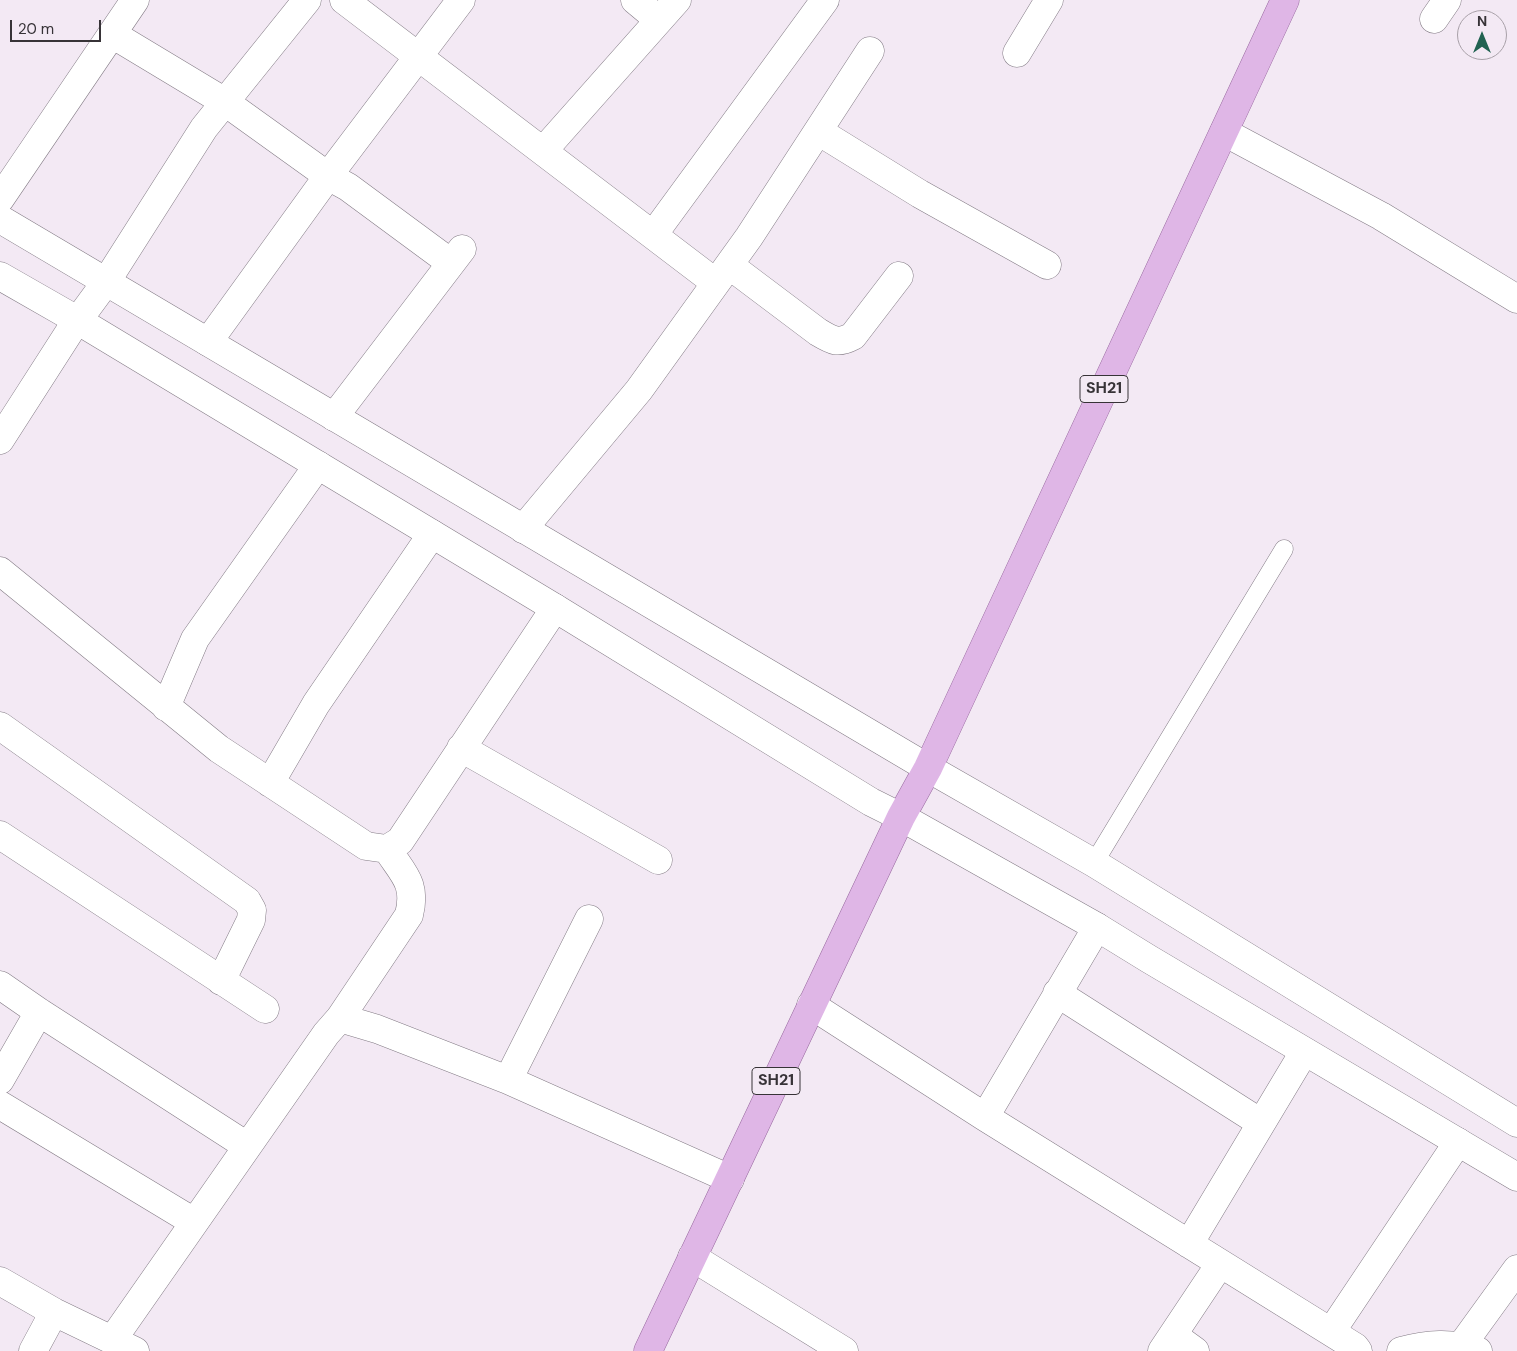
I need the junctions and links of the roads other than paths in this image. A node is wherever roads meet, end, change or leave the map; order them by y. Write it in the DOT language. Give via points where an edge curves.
graph roads {
  1 [pos="135,0"];
  2 [pos="307,0"];
  3 [pos="344,0"];
  4 [pos="460,0"];
  5 [pos="635,0"];
  6 [pos="825,0"];
  7 [pos="1049,0"];
  8 [pos="1285,0"];
  9 [pos="668,10"];
  10 [pos="112,34"];
  11 [pos="870,51"];
  12 [pos="1018,53"];
  13 [pos="418,56"];
  14 [pos="225,102"];
  15 [pos="818,131"];
  16 [pos="1224,132"];
  17 [pos="543,151"];
  18 [pos="328,176"];
  19 [pos="0,199"];
  20 [pos="0,219"];
  21 [pos="653,235"];
  22 [pos="1047,265"];
  23 [pos="722,274"];
  24 [pos="0,276"];
  25 [pos="899,276"];
  26 [pos="1517,299"];
  27 [pos="91,302"];
  28 [pos="208,342"];
  29 [pos="334,417"];
  30 [pos="0,440"];
  31 [pos="318,465"];
  32 [pos="523,529"];
  33 [pos="432,534"];
  34 [pos="1284,549"];
  35 [pos="0,571"];
  36 [pos="555,608"];
  37 [pos="166,707"];
  38 [pos="0,726"];
  39 [pos="461,748"];
  40 [pos="924,773"];
  41 [pos="270,783"];
  42 [pos="902,814"];
  43 [pos="0,835"];
  44 [pos="387,849"];
  45 [pos="658,860"];
  46 [pos="1094,863"];
  47 [pos="589,920"];
  48 [pos="1098,927"];
  49 [pos="221,981"];
  50 [pos="0,985"];
  51 [pos="1057,993"];
  52 [pos="811,1006"];
  53 [pos="265,1009"];
  54 [pos="39,1012"];
  55 [pos="340,1018"];
  56 [pos="1304,1052"];
  57 [pos="0,1080"];
  58 [pos="508,1080"];
  59 [pos="0,1105"];
  60 [pos="985,1117"];
  61 [pos="1261,1123"];
  62 [pos="1517,1123"];
  63 [pos="1458,1142"];
  64 [pos="247,1146"];
  65 [pos="1517,1177"];
  66 [pos="730,1179"];
  67 [pos="194,1222"];
  68 [pos="1189,1244"];
  69 [pos="692,1258"];
  70 [pos="1220,1264"];
  71 [pos="1517,1270"];
  72 [pos="0,1281"];
  73 [pos="54,1312"];
  74 [pos="1331,1332"];
  75 [pos="1167,1343"];
  76 [pos="124,1345"];
  77 [pos="1470,1348"];
  78 [pos="33,1351"];
  79 [pos="648,1351"];
  80 [pos="844,1351"];
  81 [pos="1195,1351"];
  82 [pos="1358,1351"];
  83 [pos="1401,1351"];
  1 -- 10 [label="street"];
  2 -- 14 [label="street"];
  3 -- 13 [label="street"];
  4 -- 13 [label="street"];
  5 -- 9 [label="street"];
  6 -- 21 [label="street"];
  7 -- 12 [label="street"];
  8 -- 16 [label="main road, SH21"];
  9 -- 17 [label="street"];
  10 -- 14 [label="street"];
  10 -- 19 [label="street"];
  11 -- 15 [label="street"];
  13 -- 17 [label="street"];
  13 -- 18 [label="street"];
  14 -- 18 [label="street"];
  14 -- 27 [label="street" via="185,156"];
  15 -- 22 [label="street" via="920,194"];
  15 -- 23 [label="street"];
  16 -- 26 [label="street" via="1382,216"];
  16 -- 40 [label="main road, SH21"];
  17 -- 21 [label="street"];
  18 -- 28 [label="street"];
  18 -- 29 [label="street" via="456,256"];
  20 -- 27 [label="street"];
  21 -- 23 [label="street"];
  23 -- 25 [label="street" via="831,340 843,341 854,336"];
  23 -- 32 [label="street" via="639,390"];
  24 -- 27 [label="street"];
  27 -- 28 [label="street"];
  27 -- 30 [label="street"];
  27 -- 31 [label="street"];
  28 -- 29 [label="street"];
  29 -- 32 [label="street"];
  31 -- 33 [label="street"];
  31 -- 37 [label="street" via="195,639"];
  32 -- 40 [label="street"];
  33 -- 36 [label="street"];
  33 -- 41 [label="street" via="316,704"];
  34 -- 46 [label="lane"];
  35 -- 37 [label="street"];
  36 -- 39 [label="street"];
  36 -- 42 [label="street" via="870,802"];
  37 -- 41 [label="street" via="218,750"];
  38 -- 49 [label="street" via="247,901 252,910 251,920"];
  39 -- 44 [label="street" via="400,840"];
  39 -- 45 [label="street"];
  40 -- 42 [label="main road, SH21"];
  40 -- 46 [label="street"];
  41 -- 44 [label="street" via="366,846"];
  42 -- 48 [label="street"];
  42 -- 52 [label="main road, SH21"];
  43 -- 49 [label="street"];
  44 -- 55 [label="street" via="411,886 413,900 409,915"];
  46 -- 62 [label="street"];
  47 -- 58 [label="street"];
  48 -- 51 [label="street"];
  48 -- 56 [label="street"];
  49 -- 53 [label="street"];
  50 -- 54 [label="street"];
  51 -- 60 [label="street"];
  51 -- 61 [label="street"];
  52 -- 60 [label="street"];
  52 -- 66 [label="main road, SH21"];
  54 -- 57 [label="street"];
  54 -- 64 [label="street"];
  55 -- 58 [label="street"];
  55 -- 64 [label="street"];
  56 -- 61 [label="street"];
  56 -- 63 [label="street"];
  58 -- 66 [label="street"];
  59 -- 67 [label="street"];
  60 -- 68 [label="street"];
  61 -- 68 [label="street"];
  63 -- 65 [label="street"];
  63 -- 74 [label="street"];
  64 -- 67 [label="street"];
  66 -- 69 [label="main road, SH21"];
  67 -- 76 [label="street"];
  68 -- 70 [label="street"];
  69 -- 79 [label="main road, SH21"];
  69 -- 80 [label="street"];
  70 -- 74 [label="street"];
  70 -- 75 [label="street"];
  71 -- 77 [label="street"];
  72 -- 73 [label="street"];
  73 -- 76 [label="street"];
  73 -- 78 [label="street"];
  74 -- 82 [label="street"];
  75 -- 81 [label="street"];
  77 -- 83 [label="street" via="1443,1344"];
}
